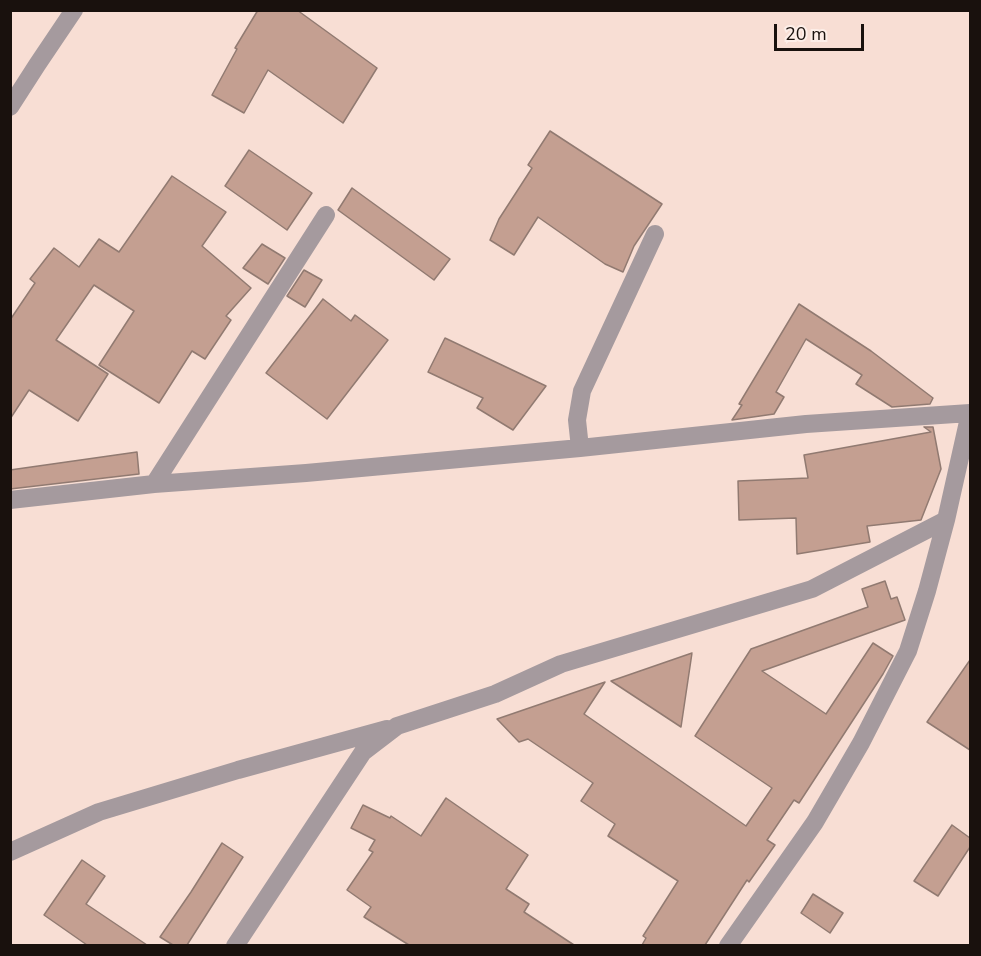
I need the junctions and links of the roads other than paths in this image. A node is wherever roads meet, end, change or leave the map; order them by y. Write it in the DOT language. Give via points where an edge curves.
graph roads {
  1 [pos="74,10"];
  2 [pos="10,107"];
  3 [pos="326,214"];
  4 [pos="655,234"];
  5 [pos="970,413"];
  6 [pos="580,448"];
  7 [pos="154,484"];
  8 [pos="10,500"];
  9 [pos="946,520"];
  10 [pos="397,726"];
  11 [pos="10,852"];
  12 [pos="235,945"];
  13 [pos="728,945"];
  1 -- 2 [label="street"];
  3 -- 7 [label="street"];
  4 -- 6 [label="street" via="582,391 577,420"];
  5 -- 6 [label="street" via="806,424"];
  5 -- 9 [label="street"];
  6 -- 7 [label="street"];
  7 -- 8 [label="street"];
  9 -- 10 [label="street" via="812,589 561,664 495,694"];
  9 -- 13 [label="street" via="908,651 861,744 815,822"];
  10 -- 11 [label="street" via="99,812"];
  10 -- 12 [label="street" via="363,752"];
}
